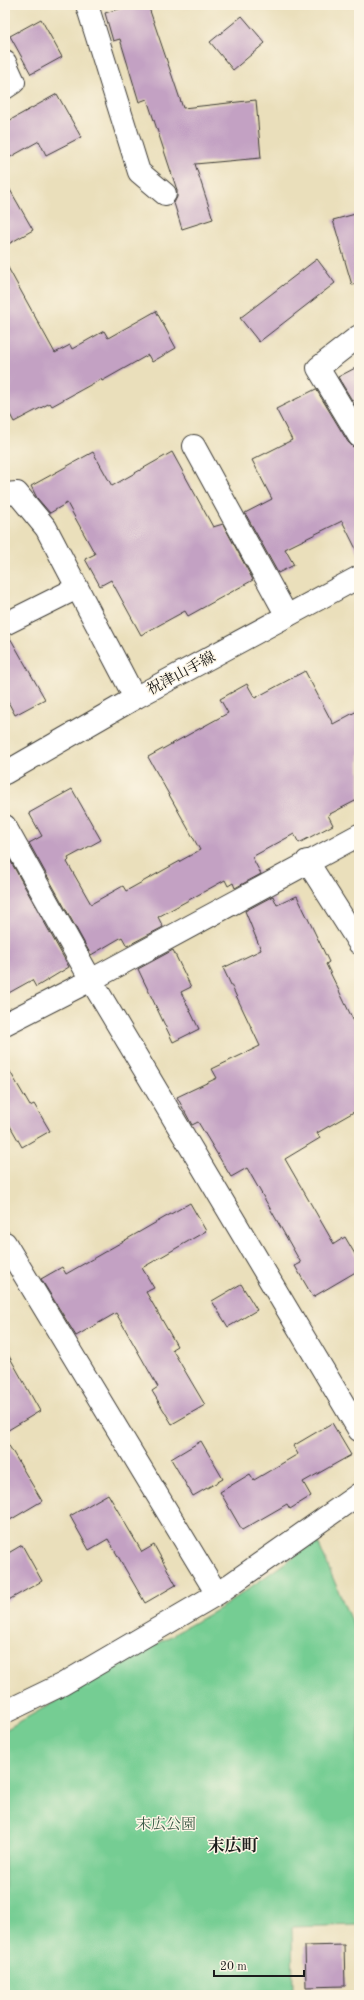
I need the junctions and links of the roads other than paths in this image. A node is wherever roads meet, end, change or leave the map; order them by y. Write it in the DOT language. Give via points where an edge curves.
graph roads {
  1 [pos="87,5"];
  2 [pos="5,62"];
  3 [pos="5,88"];
  4 [pos="165,194"];
  5 [pos="359,336"];
  6 [pos="359,436"];
  7 [pos="194,446"];
  8 [pos="5,494"];
  9 [pos="359,577"];
  10 [pos="77,588"];
  11 [pos="288,616"];
  12 [pos="5,624"];
  13 [pos="135,698"];
  14 [pos="5,773"];
  15 [pos="5,826"];
  16 [pos="359,835"];
  17 [pos="308,862"];
  18 [pos="359,943"];
  19 [pos="91,980"];
  20 [pos="5,1024"];
  21 [pos="5,1243"];
  22 [pos="359,1430"];
  23 [pos="359,1494"];
  24 [pos="217,1594"];
  25 [pos="5,1712"];
  1 -- 4 [label="street" via="139,172"];
  2 -- 3 [label="street" via="14,82"];
  5 -- 6 [label="street" via="318,368"];
  7 -- 11 [label="street"];
  8 -- 10 [label="street" via="17,493 46,528"];
  9 -- 11 [label="street, 祝津山手線"];
  10 -- 12 [label="street"];
  10 -- 13 [label="street"];
  11 -- 13 [label="street, 祝津山手線"];
  13 -- 14 [label="street, 祝津山手線"];
  15 -- 19 [label="street"];
  16 -- 17 [label="street"];
  17 -- 18 [label="street"];
  17 -- 19 [label="street"];
  19 -- 20 [label="street"];
  19 -- 22 [label="street"];
  21 -- 24 [label="street"];
  23 -- 24 [label="street"];
  24 -- 25 [label="street" via="63,1684"];
}
